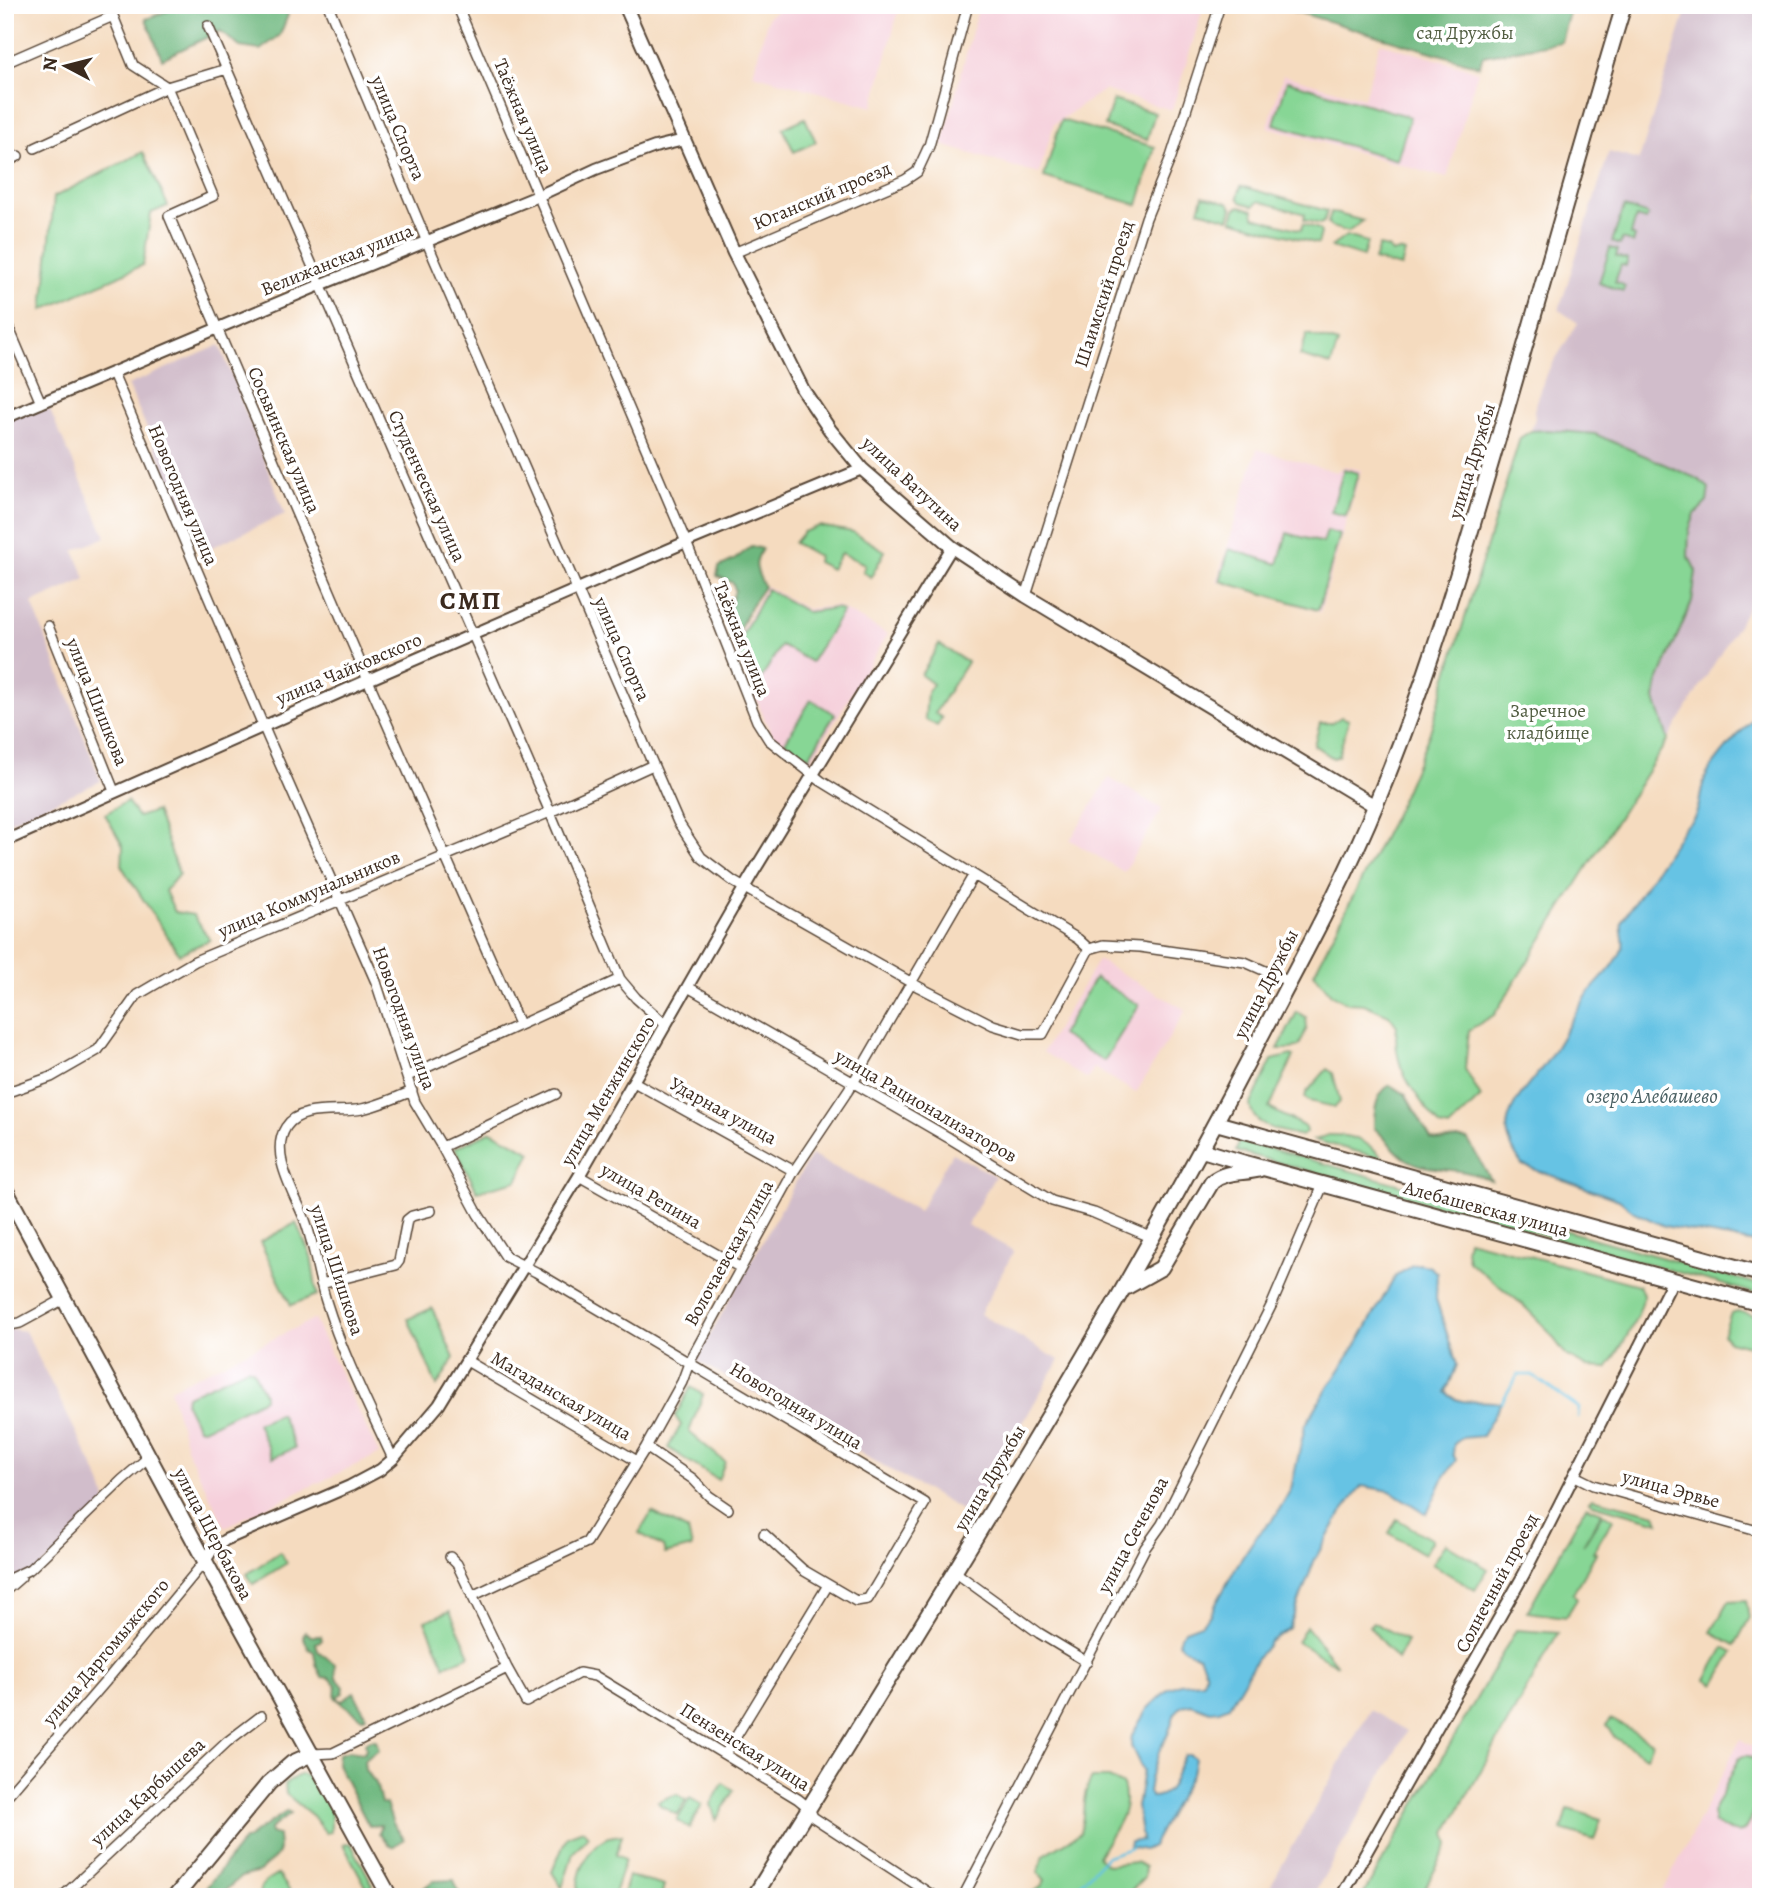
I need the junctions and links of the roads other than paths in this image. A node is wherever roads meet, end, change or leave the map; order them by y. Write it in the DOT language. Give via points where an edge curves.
graph roads {
  1 [pos="328,5"];
  2 [pos="457,5"];
  3 [pos="625,5"];
  4 [pos="968,5"];
  5 [pos="1220,5"];
  6 [pos="1624,5"];
  7 [pos="208,26"];
  8 [pos="5,63"];
  9 [pos="227,69"];
  10 [pos="167,87"];
  11 [pos="684,140"];
  12 [pos="35,148"];
  13 [pos="18,156"];
  14 [pos="5,163"];
  15 [pos="538,196"];
  16 [pos="427,243"];
  17 [pos="734,253"];
  18 [pos="320,285"];
  19 [pos="5,319"];
  20 [pos="217,328"];
  21 [pos="113,373"];
  22 [pos="41,403"];
  23 [pos="5,418"];
  24 [pos="862,469"];
  25 [pos="686,542"];
  26 [pos="952,547"];
  27 [pos="576,590"];
  28 [pos="1026,596"];
  29 [pos="48,626"];
  30 [pos="474,635"];
  31 [pos="368,680"];
  32 [pos="263,725"];
  33 [pos="653,765"];
  34 [pos="813,774"];
  35 [pos="114,791"];
  36 [pos="1376,806"];
  37 [pos="550,811"];
  38 [pos="5,841"];
  39 [pos="445,857"];
  40 [pos="973,876"];
  41 [pos="745,888"];
  42 [pos="339,900"];
  43 [pos="1089,949"];
  44 [pos="621,979"];
  45 [pos="912,982"];
  46 [pos="1290,982"];
  47 [pos="688,987"];
  48 [pos="519,1024"];
  49 [pos="666,1025"];
  50 [pos="408,1076"];
  51 [pos="634,1082"];
  52 [pos="853,1083"];
  53 [pos="412,1091"];
  54 [pos="5,1093"];
  55 [pos="556,1094"];
  56 [pos="1216,1123"];
  57 [pos="442,1147"];
  58 [pos="1202,1150"];
  59 [pos="1263,1168"];
  60 [pos="794,1171"];
  61 [pos="579,1176"];
  62 [pos="1323,1185"];
  63 [pos="5,1189"];
  64 [pos="431,1210"];
  65 [pos="1153,1238"];
  66 [pos="524,1266"];
  67 [pos="741,1268"];
  68 [pos="1761,1274"];
  69 [pos="1672,1280"];
  70 [pos="321,1284"];
  71 [pos="1126,1287"];
  72 [pos="64,1299"];
  73 [pos="1761,1304"];
  74 [pos="5,1326"];
  75 [pos="467,1361"];
  76 [pos="689,1363"];
  77 [pos="646,1447"];
  78 [pos="150,1456"];
  79 [pos="393,1459"];
  80 [pos="637,1461"];
  81 [pos="1574,1476"];
  82 [pos="727,1509"];
  83 [pos="1761,1532"];
  84 [pos="764,1534"];
  85 [pos="450,1557"];
  86 [pos="205,1560"];
  87 [pos="30,1569"];
  88 [pos="955,1572"];
  89 [pos="5,1581"];
  90 [pos="828,1585"];
  91 [pos="5,1591"];
  92 [pos="472,1596"];
  93 [pos="1087,1662"];
  94 [pos="507,1668"];
  95 [pos="261,1716"];
  96 [pos="312,1754"];
  97 [pos="726,1754"];
  98 [pos="5,1798"];
  99 [pos="808,1808"];
  100 [pos="62,1897"];
  101 [pos="175,1897"];
  102 [pos="390,1897"];
  103 [pos="754,1897"];
  104 [pos="935,1897"];
  105 [pos="963,1897"];
  106 [pos="1341,1897"];
  1 -- 16 [label="street, улица Спорта"];
  2 -- 15 [label="street, Таёжная улица"];
  3 -- 11 [label="main road, улица Ватутина"];
  4 -- 17 [label="street, Юганский проезд" via="929,146 917,172"];
  5 -- 28 [label="street, Шаимский проезд" via="1180,131 1146,218"];
  6 -- 36 [label="main road, улица Дружбы" via="1455,581 1408,726"];
  7 -- 9 [label="street, Студенческая улица"];
  8 -- 10 [label="street" via="113,16 133,65"];
  9 -- 10 [label="street"];
  9 -- 18 [label="street, Студенческая улица"];
  10 -- 12 [label="street"];
  10 -- 20 [label="street, Сосьвинская улица" via="214,196 169,216"];
  11 -- 15 [label="street, Велижанская улица" via="596,169"];
  11 -- 17 [label="main road, улица Ватутина"];
  13 -- 14 [label="street"];
  15 -- 16 [label="street, Велижанская улица"];
  15 -- 25 [label="street, Таёжная улица"];
  16 -- 18 [label="street, Велижанская улица"];
  16 -- 27 [label="street, улица Спорта"];
  17 -- 24 [label="main road, улица Ватутина" via="803,390"];
  18 -- 20 [label="street, Велижанская улица"];
  18 -- 30 [label="street, Студенческая улица"];
  19 -- 22 [label="street"];
  20 -- 21 [label="street, Велижанская улица"];
  20 -- 31 [label="street, Сосьвинская улица"];
  21 -- 22 [label="street, Велижанская улица"];
  21 -- 32 [label="street, Новогодняя улица"];
  22 -- 23 [label="street, Велижанская улица"];
  24 -- 25 [label="street, улица Чайковского"];
  24 -- 26 [label="main road, улица Ватутина"];
  25 -- 27 [label="street, улица Чайковского"];
  25 -- 34 [label="street, Таёжная улица" via="757,720 769,740"];
  26 -- 28 [label="main road, улица Ватутина"];
  26 -- 34 [label="street, улица Менжинского"];
  27 -- 30 [label="street, улица Чайковского"];
  27 -- 33 [label="street, улица Спорта"];
  28 -- 36 [label="main road, улица Ватутина"];
  29 -- 35 [label="street, улица Шишкова"];
  30 -- 31 [label="street, улица Чайковского"];
  30 -- 37 [label="street, Студенческая улица"];
  31 -- 32 [label="street, улица Чайковского"];
  31 -- 39 [label="street, Сосьвинская улица"];
  32 -- 35 [label="street, улица Чайковского"];
  32 -- 42 [label="street, Новогодняя улица"];
  33 -- 37 [label="street, улица Коммунальников"];
  33 -- 41 [label="street, улица Спорта" via="678,822 701,857"];
  34 -- 40 [label="street, Таёжная улица"];
  34 -- 41 [label="street, улица Менжинского"];
  35 -- 38 [label="street, улица Чайковского"];
  36 -- 46 [label="main road, улица Дружбы"];
  37 -- 39 [label="street, улица Коммунальников"];
  37 -- 44 [label="street, Студенческая улица"];
  39 -- 42 [label="street, улица Коммунальников"];
  39 -- 48 [label="street, Сосьвинская улица"];
  40 -- 43 [label="street, Таёжная улица"];
  40 -- 45 [label="street, Волочаевская улица"];
  41 -- 45 [label="street, улица Спорта"];
  41 -- 47 [label="street, улица Менжинского"];
  42 -- 50 [label="street, Новогодняя улица" via="376,982"];
  42 -- 54 [label="street, улица Коммунальников" via="195,961 137,995 98,1049 51,1076"];
  43 -- 45 [label="street, улица Спорта" via="1043,1034 1023,1034 993,1025"];
  43 -- 46 [label="street" via="1140,947 1245,962"];
  44 -- 48 [label="street"];
  44 -- 49 [label="street, Студенческая улица"];
  45 -- 52 [label="street, Волочаевская улица"];
  46 -- 56 [label="main road, улица Дружбы"];
  47 -- 49 [label="street, улица Менжинского"];
  47 -- 52 [label="street, улица Рационализаторов"];
  48 -- 50 [label="street"];
  49 -- 51 [label="street, улица Менжинского"];
  50 -- 53 [label="street, Новогодняя улица"];
  51 -- 60 [label="street, Ударная улица"];
  51 -- 61 [label="street, улица Менжинского"];
  52 -- 60 [label="street, Волочаевская улица"];
  52 -- 65 [label="street, улица Рационализаторов" via="1052,1201"];
  53 -- 57 [label="street, Новогодняя улица"];
  53 -- 70 [label="street, улица Шишкова" via="360,1110 312,1113 286,1126 282,1168 306,1222"];
  55 -- 57 [label="street"];
  56 -- 58 [label="main road, улица Дружбы"];
  56 -- 68 [label="main road, Алебашевская улица"];
  57 -- 66 [label="street, Новогодняя улица" via="506,1257"];
  58 -- 59 [label="main road, Алебашевская улица"];
  58 -- 65 [label="main road, улица Дружбы"];
  59 -- 62 [label="main road, Алебашевская улица"];
  59 -- 71 [label="main road" via="1229,1173 1212,1182 1161,1268"];
  60 -- 67 [label="street, Волочаевская улица"];
  61 -- 66 [label="street, улица Менжинского"];
  61 -- 67 [label="street, улица Репина"];
  62 -- 69 [label="main road, Алебашевская улица"];
  62 -- 93 [label="street, улица Сеченова" via="1272,1304"];
  63 -- 72 [label="main road, улица Щербакова"];
  64 -- 70 [label="street" via="407,1220 396,1265"];
  65 -- 71 [label="main road, улица Дружбы"];
  66 -- 75 [label="street, улица Менжинского"];
  66 -- 76 [label="street, Новогодняя улица"];
  67 -- 76 [label="street, Волочаевская улица"];
  69 -- 73 [label="main road, Алебашевская улица"];
  69 -- 81 [label="street, Солнечный проезд"];
  70 -- 79 [label="street, улица Шишкова" via="339,1339"];
  71 -- 88 [label="main road, улица Дружбы"];
  72 -- 74 [label="street" via="20,1323"];
  72 -- 78 [label="main road, улица Щербакова"];
  75 -- 79 [label="street, улица Менжинского" via="439,1405"];
  75 -- 80 [label="street, Магаданская улица"];
  76 -- 77 [label="street, Волочаевская улица"];
  76 -- 90 [label="street, Новогодняя улица" via="925,1503 867,1599 856,1601"];
  77 -- 80 [label="street, Волочаевская улица"];
  77 -- 82 [label="street, Магаданская улица"];
  78 -- 86 [label="main road, улица Щербакова"];
  78 -- 87 [label="street"];
  79 -- 86 [label="street, улица Менжинского" via="351,1486 225,1540"];
  80 -- 92 [label="street, Волочаевская улица" via="587,1542"];
  81 -- 83 [label="street, улица Эрвье"];
  81 -- 106 [label="street, Солнечный проезд" via="1524,1574"];
  84 -- 90 [label="street" via="803,1570"];
  85 -- 92 [label="street"];
  86 -- 96 [label="main road, улица Щербакова"];
  86 -- 98 [label="street, улица Даргомыжского"];
  87 -- 89 [label="street"];
  87 -- 91 [label="street"];
  88 -- 93 [label="street"];
  88 -- 99 [label="main road, улица Дружбы"];
  90 -- 97 [label="street"];
  92 -- 94 [label="street"];
  93 -- 105 [label="street, улица Сеченова"];
  94 -- 96 [label="street" via="333,1753"];
  94 -- 97 [label="street, Пензенская улица" via="526,1702 579,1673 595,1676"];
  95 -- 100 [label="street, улица Карбышева" via="227,1742"];
  96 -- 101 [label="main road" via="292,1763 269,1783"];
  96 -- 102 [label="main road, улица Щербакова"];
  97 -- 99 [label="street, Пензенская улица"];
  99 -- 103 [label="main road, улица Дружбы"];
  99 -- 104 [label="street, Пензенская улица" via="813,1817"];
}
